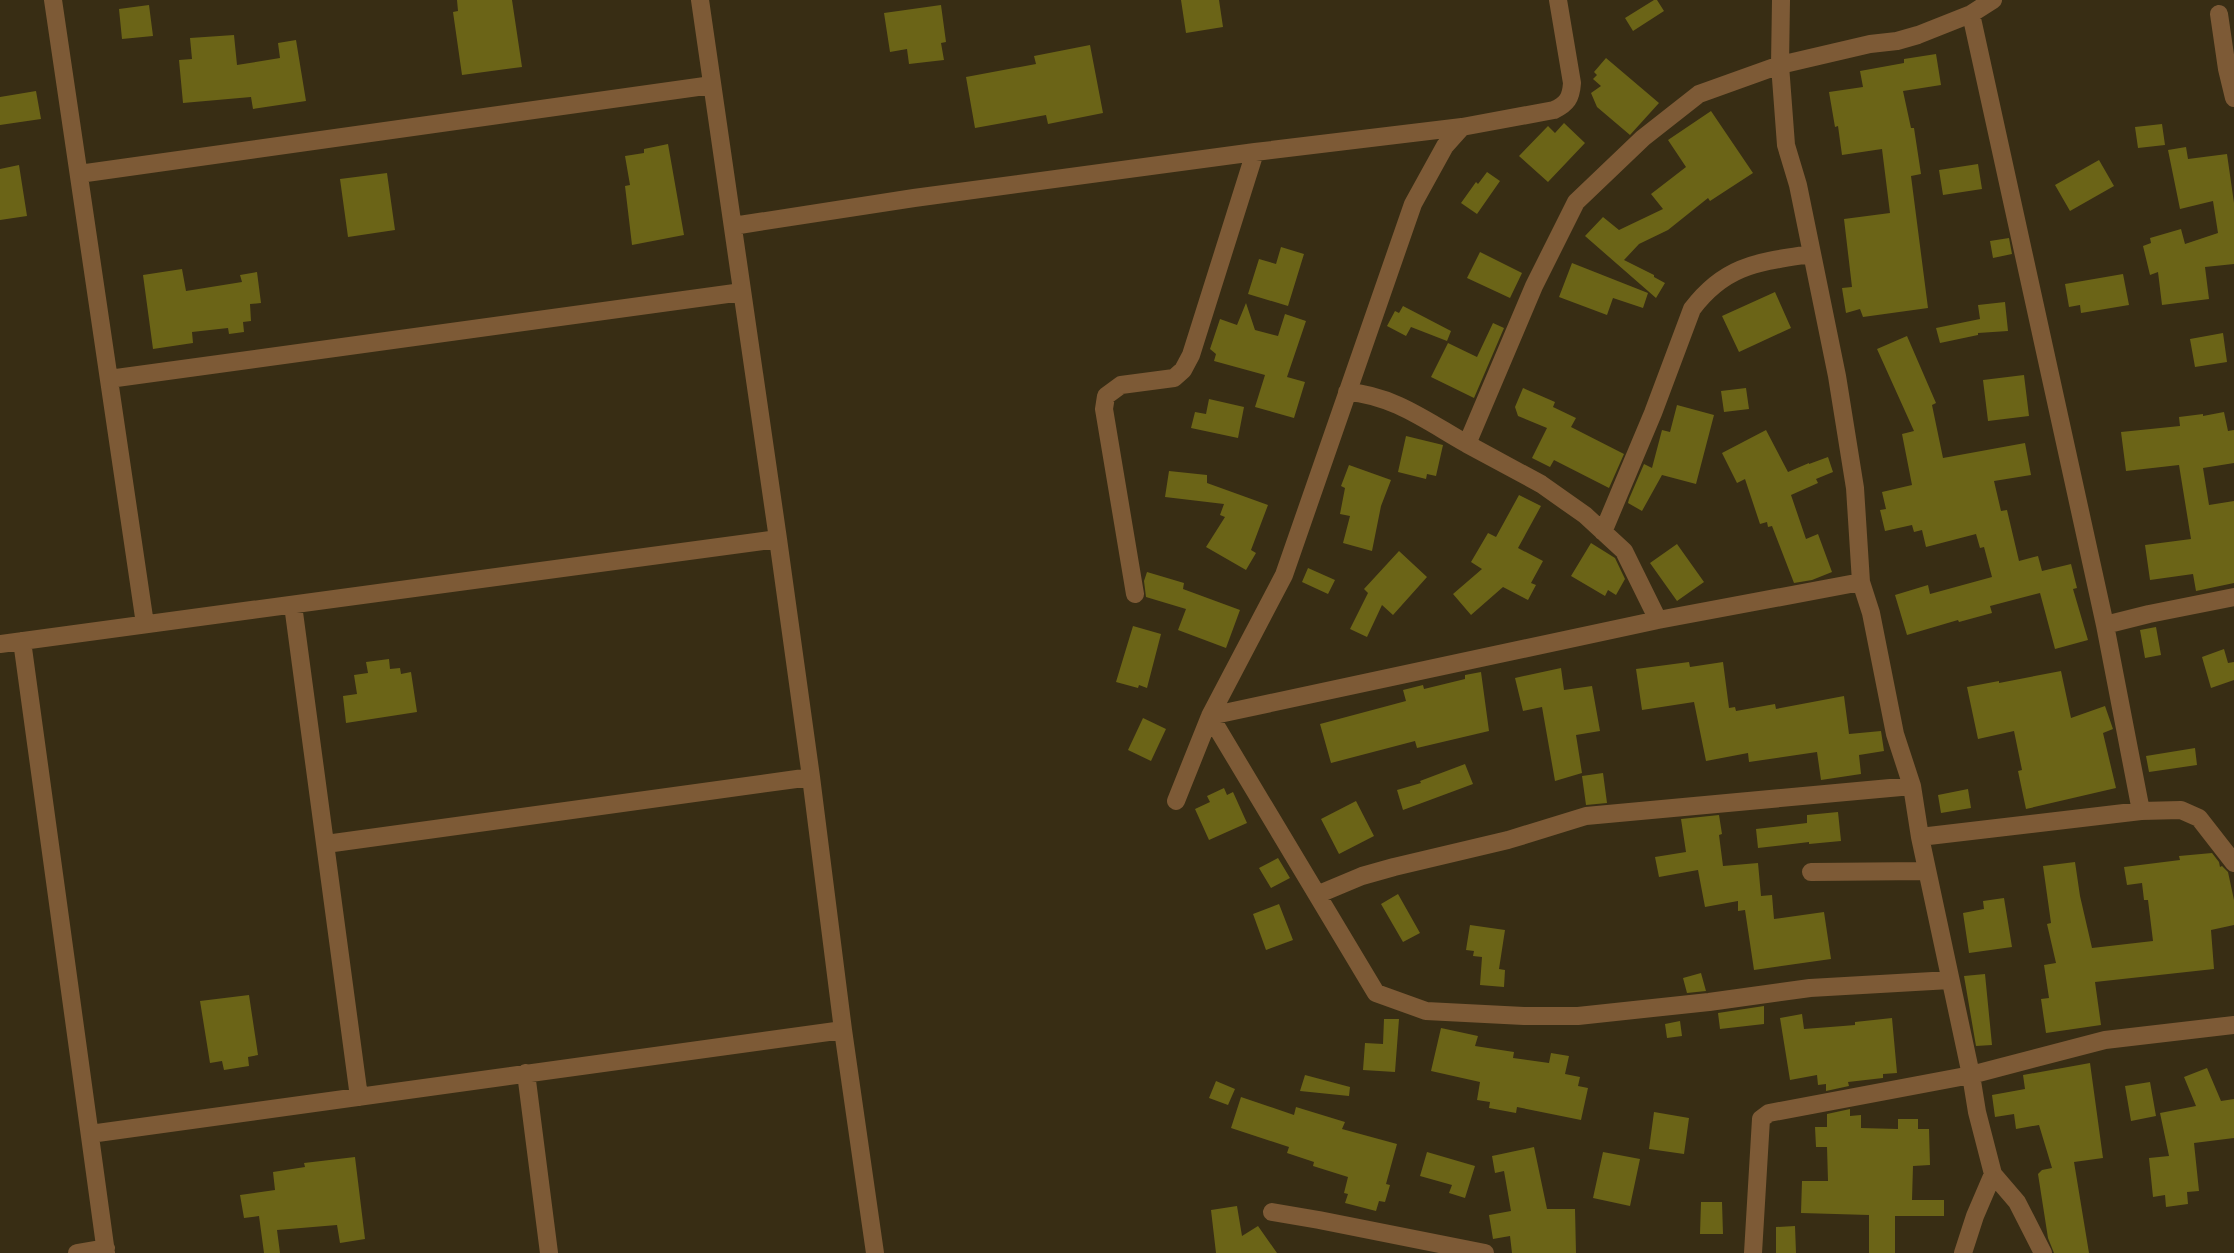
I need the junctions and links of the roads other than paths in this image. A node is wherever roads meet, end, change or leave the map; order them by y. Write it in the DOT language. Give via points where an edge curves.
graph roads {
  1 [pos="53,0"];
  2 [pos="700,0"];
  3 [pos="1558,0"];
  4 [pos="1781,0"];
  5 [pos="1993,0"];
  6 [pos="1970,13"];
  7 [pos="2219,14"];
  8 [pos="1780,65"];
  9 [pos="712,85"];
  10 [pos="2234,98"];
  11 [pos="1462,127"];
  12 [pos="1255,152"];
  13 [pos="79,174"];
  14 [pos="733,226"];
  15 [pos="1811,254"];
  16 [pos="742,292"];
  17 [pos="110,379"];
  18 [pos="1347,392"];
  19 [pos="1466,444"];
  20 [pos="1603,532"];
  21 [pos="778,539"];
  22 [pos="1861,582"];
  23 [pos="1135,594"];
  24 [pos="2234,597"];
  25 [pos="293,605"];
  26 [pos="1658,620"];
  27 [pos="145,624"];
  28 [pos="2105,625"];
  29 [pos="22,641"];
  30 [pos="0,644"];
  31 [pos="1210,716"];
  32 [pos="811,778"];
  33 [pos="1912,786"];
  34 [pos="1176,801"];
  35 [pos="2141,811"];
  36 [pos="1920,837"];
  37 [pos="326,844"];
  38 [pos="2234,863"];
  39 [pos="1927,871"];
  40 [pos="1811,872"];
  41 [pos="1318,894"];
  42 [pos="1950,981"];
  43 [pos="2234,1025"];
  44 [pos="843,1030"];
  45 [pos="526,1073"];
  46 [pos="1971,1075"];
  47 [pos="359,1097"];
  48 [pos="90,1134"];
  49 [pos="1993,1174"];
  50 [pos="1272,1212"];
  51 [pos="106,1251"];
  52 [pos="77,1253"];
  53 [pos="549,1253"];
  54 [pos="875,1253"];
  55 [pos="1485,1253"];
  56 [pos="1753,1253"];
  57 [pos="1963,1253"];
  58 [pos="2043,1253"];
  1 -- 13 [label="street"];
  2 -- 9 [label="street"];
  3 -- 11 [label="street" via="1572,83 1566,105"];
  4 -- 8 [label="street"];
  5 -- 6 [label="street"];
  6 -- 8 [label="street" via="1898,41"];
  6 -- 28 [label="street"];
  7 -- 10 [label="street"];
  8 -- 15 [label="street" via="1787,145"];
  8 -- 19 [label="street" via="1699,94 1643,138 1576,202"];
  9 -- 13 [label="street"];
  9 -- 14 [label="street"];
  11 -- 12 [label="street"];
  11 -- 18 [label="street" via="1445,146 1413,204"];
  12 -- 14 [label="street"];
  12 -- 23 [label="street" via="1183,370 1174,378 1121,385 1106,397 1104,409"];
  13 -- 17 [label="street"];
  14 -- 16 [label="street"];
  15 -- 20 [label="street" via="1736,270 1692,309"];
  15 -- 22 [label="street" via="1855,488"];
  16 -- 17 [label="street"];
  16 -- 21 [label="street"];
  17 -- 27 [label="street"];
  18 -- 19 [label="street" via="1394,402"];
  18 -- 31 [label="street" via="1284,575"];
  19 -- 20 [label="street" via="1541,484"];
  20 -- 26 [label="street" via="1624,551"];
  21 -- 25 [label="street"];
  21 -- 32 [label="street"];
  22 -- 26 [label="street"];
  22 -- 33 [label="street" via="1895,734"];
  24 -- 28 [label="street"];
  25 -- 27 [label="street"];
  25 -- 37 [label="street"];
  26 -- 31 [label="street"];
  27 -- 29 [label="street"];
  28 -- 35 [label="street"];
  29 -- 30 [label="street"];
  29 -- 48 [label="street"];
  31 -- 34 [label="street"];
  31 -- 41 [label="street"];
  32 -- 37 [label="street"];
  32 -- 44 [label="street"];
  33 -- 36 [label="street"];
  33 -- 41 [label="street" via="1586,816 1362,876"];
  35 -- 36 [label="street"];
  35 -- 38 [label="street" via="2181,810 2199,818"];
  36 -- 39 [label="street"];
  37 -- 47 [label="street"];
  39 -- 40 [label="street"];
  39 -- 42 [label="street"];
  41 -- 42 [label="street" via="1376,993 1426,1011 1578,1016 1810,988"];
  42 -- 46 [label="street"];
  43 -- 46 [label="street" via="2105,1040"];
  44 -- 45 [label="street"];
  44 -- 54 [label="street"];
  45 -- 47 [label="street"];
  45 -- 53 [label="street"];
  46 -- 49 [label="street"];
  46 -- 56 [label="street" via="1769,1113 1761,1119"];
  47 -- 48 [label="street"];
  48 -- 51 [label="street"];
  49 -- 57 [label="street"];
  49 -- 58 [label="street" via="2017,1202"];
  50 -- 55 [label="street"];
  51 -- 52 [label="street"];
}
